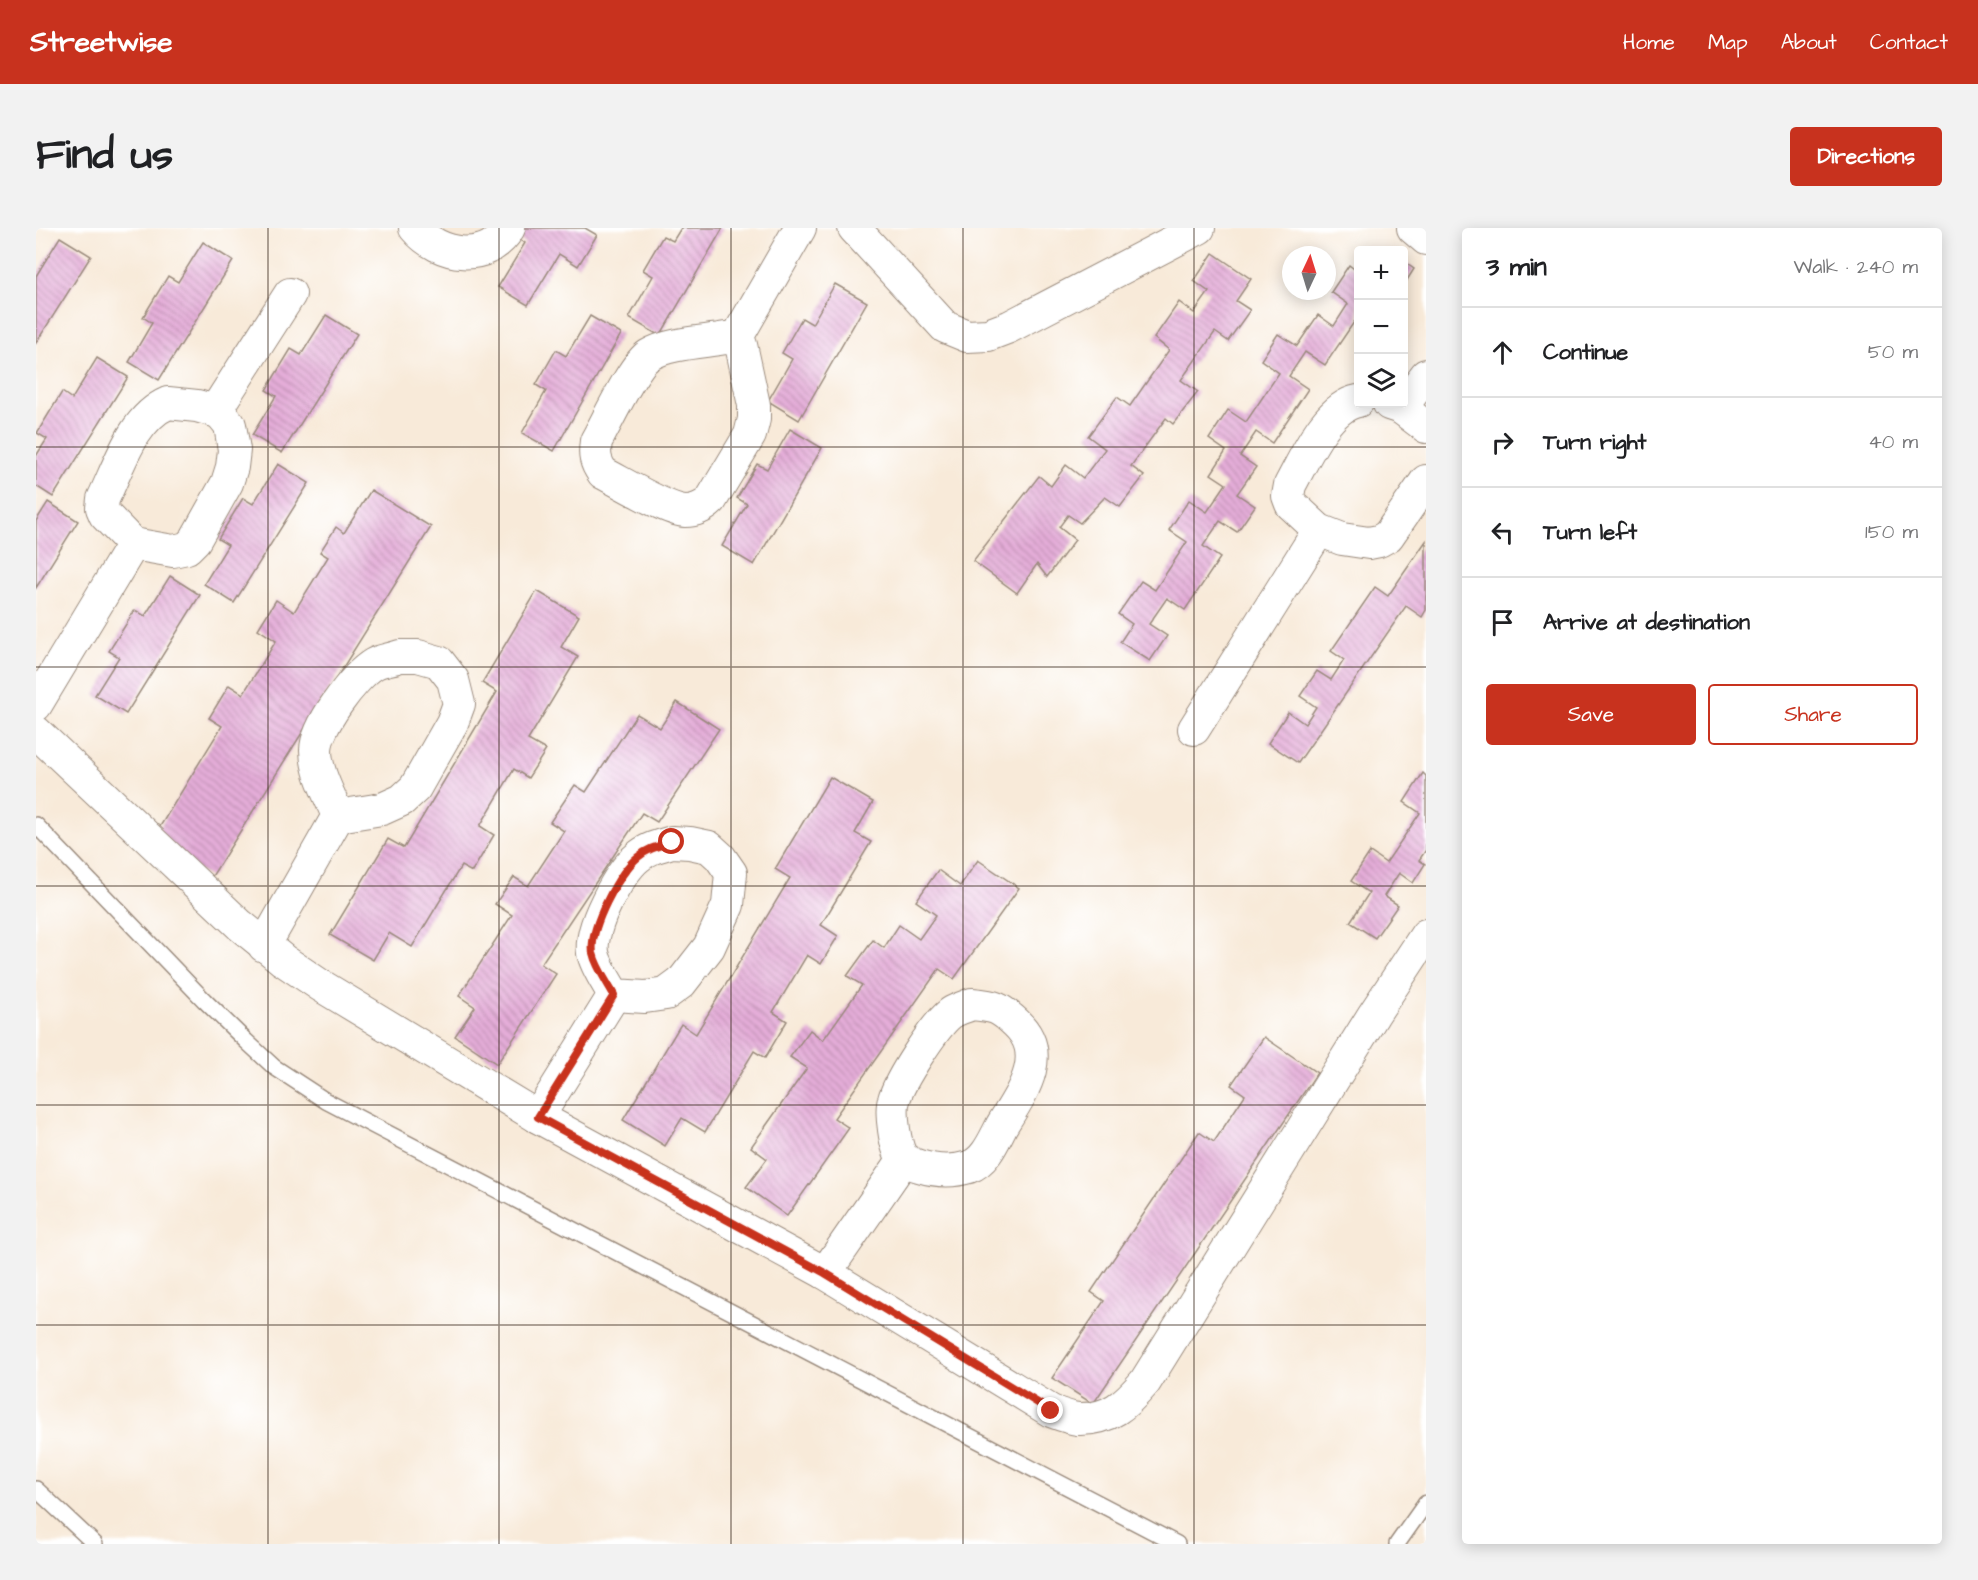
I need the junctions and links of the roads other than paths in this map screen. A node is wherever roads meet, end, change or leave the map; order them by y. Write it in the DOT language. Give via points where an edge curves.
graph roads {
  1 [pos="415,228"];
  2 [pos="509,228"];
  3 [pos="800,228"];
  4 [pos="854,228"];
  5 [pos="1198,228"];
  6 [pos="1413,228"];
  7 [pos="1426,239"];
  8 [pos="290,294"];
  9 [pos="736,339"];
  10 [pos="1426,375"];
  11 [pos="1408,393"];
  12 [pos="1354,402"];
  13 [pos="1398,408"];
  14 [pos="215,411"];
  15 [pos="1426,427"];
  16 [pos="1426,481"];
  17 [pos="1319,530"];
  18 [pos="133,544"];
  19 [pos="36,705"];
  20 [pos="1194,729"];
  21 [pos="36,732"];
  22 [pos="338,816"];
  23 [pos="36,825"];
  24 [pos="1426,935"];
  25 [pos="264,946"];
  26 [pos="614,995"];
  27 [pos="538,1117"];
  28 [pos="904,1159"];
  29 [pos="825,1273"];
  30 [pos="36,1488"];
  31 [pos="1426,1503"];
  32 [pos="94,1544"];
  33 [pos="1177,1544"];
  34 [pos="1397,1544"];
  1 -- 2 [label="street" via="455,253 477,253 493,246"];
  3 -- 9 [label="street"];
  4 -- 5 [label="street" via="945,327 967,336 988,335 1009,327"];
  6 -- 7 [label="street"];
  8 -- 14 [label="street"];
  9 -- 9 [label="street" via="744,355 754,418 750,435 711,500 694,510 674,509 603,473 596,463 596,441 637,366 665,348"];
  10 -- 11 [label="street"];
  12 -- 17 [label="street" via="1328,419 1290,486 1291,504"];
  13 -- 15 [label="street"];
  14 -- 18 [label="street" via="230,425 234,450 227,483 208,519 187,548 173,551"];
  14 -- 18 [label="street" via="168,403 156,408 136,431 102,508"];
  16 -- 17 [label="street" via="1388,536 1379,541 1342,539"];
  17 -- 20 [label="street"];
  18 -- 19 [label="street"];
  21 -- 25 [label="street"];
  22 -- 22 [label="street" via="382,809 402,800 415,788 453,723 459,704 453,680 439,662 400,656 374,664 353,681 320,730 316,749 319,767"];
  22 -- 25 [label="street"];
  23 -- 33 [label="lane" via="246,1041 274,1067 326,1101"];
  24 -- 29 [label="street" via="1146,1382 1126,1404 1103,1416 1077,1419 1051,1411"];
  25 -- 27 [label="street" via="320,985"];
  26 -- 26 [label="street" via="593,952 594,936 608,898 623,874 650,848 672,842 709,847 720,857 731,880 728,905 709,947 681,983 666,994"];
  26 -- 27 [label="street"];
  27 -- 29 [label="street"];
  28 -- 28 [label="street" via="894,1124 892,1104 897,1091 937,1026 953,1011 972,1004 996,1006 1021,1028 1029,1041 1032,1059 1025,1088 984,1157 970,1167 947,1171"];
  28 -- 29 [label="street"];
  30 -- 32 [label="lane"];
  31 -- 34 [label="lane"];
}
